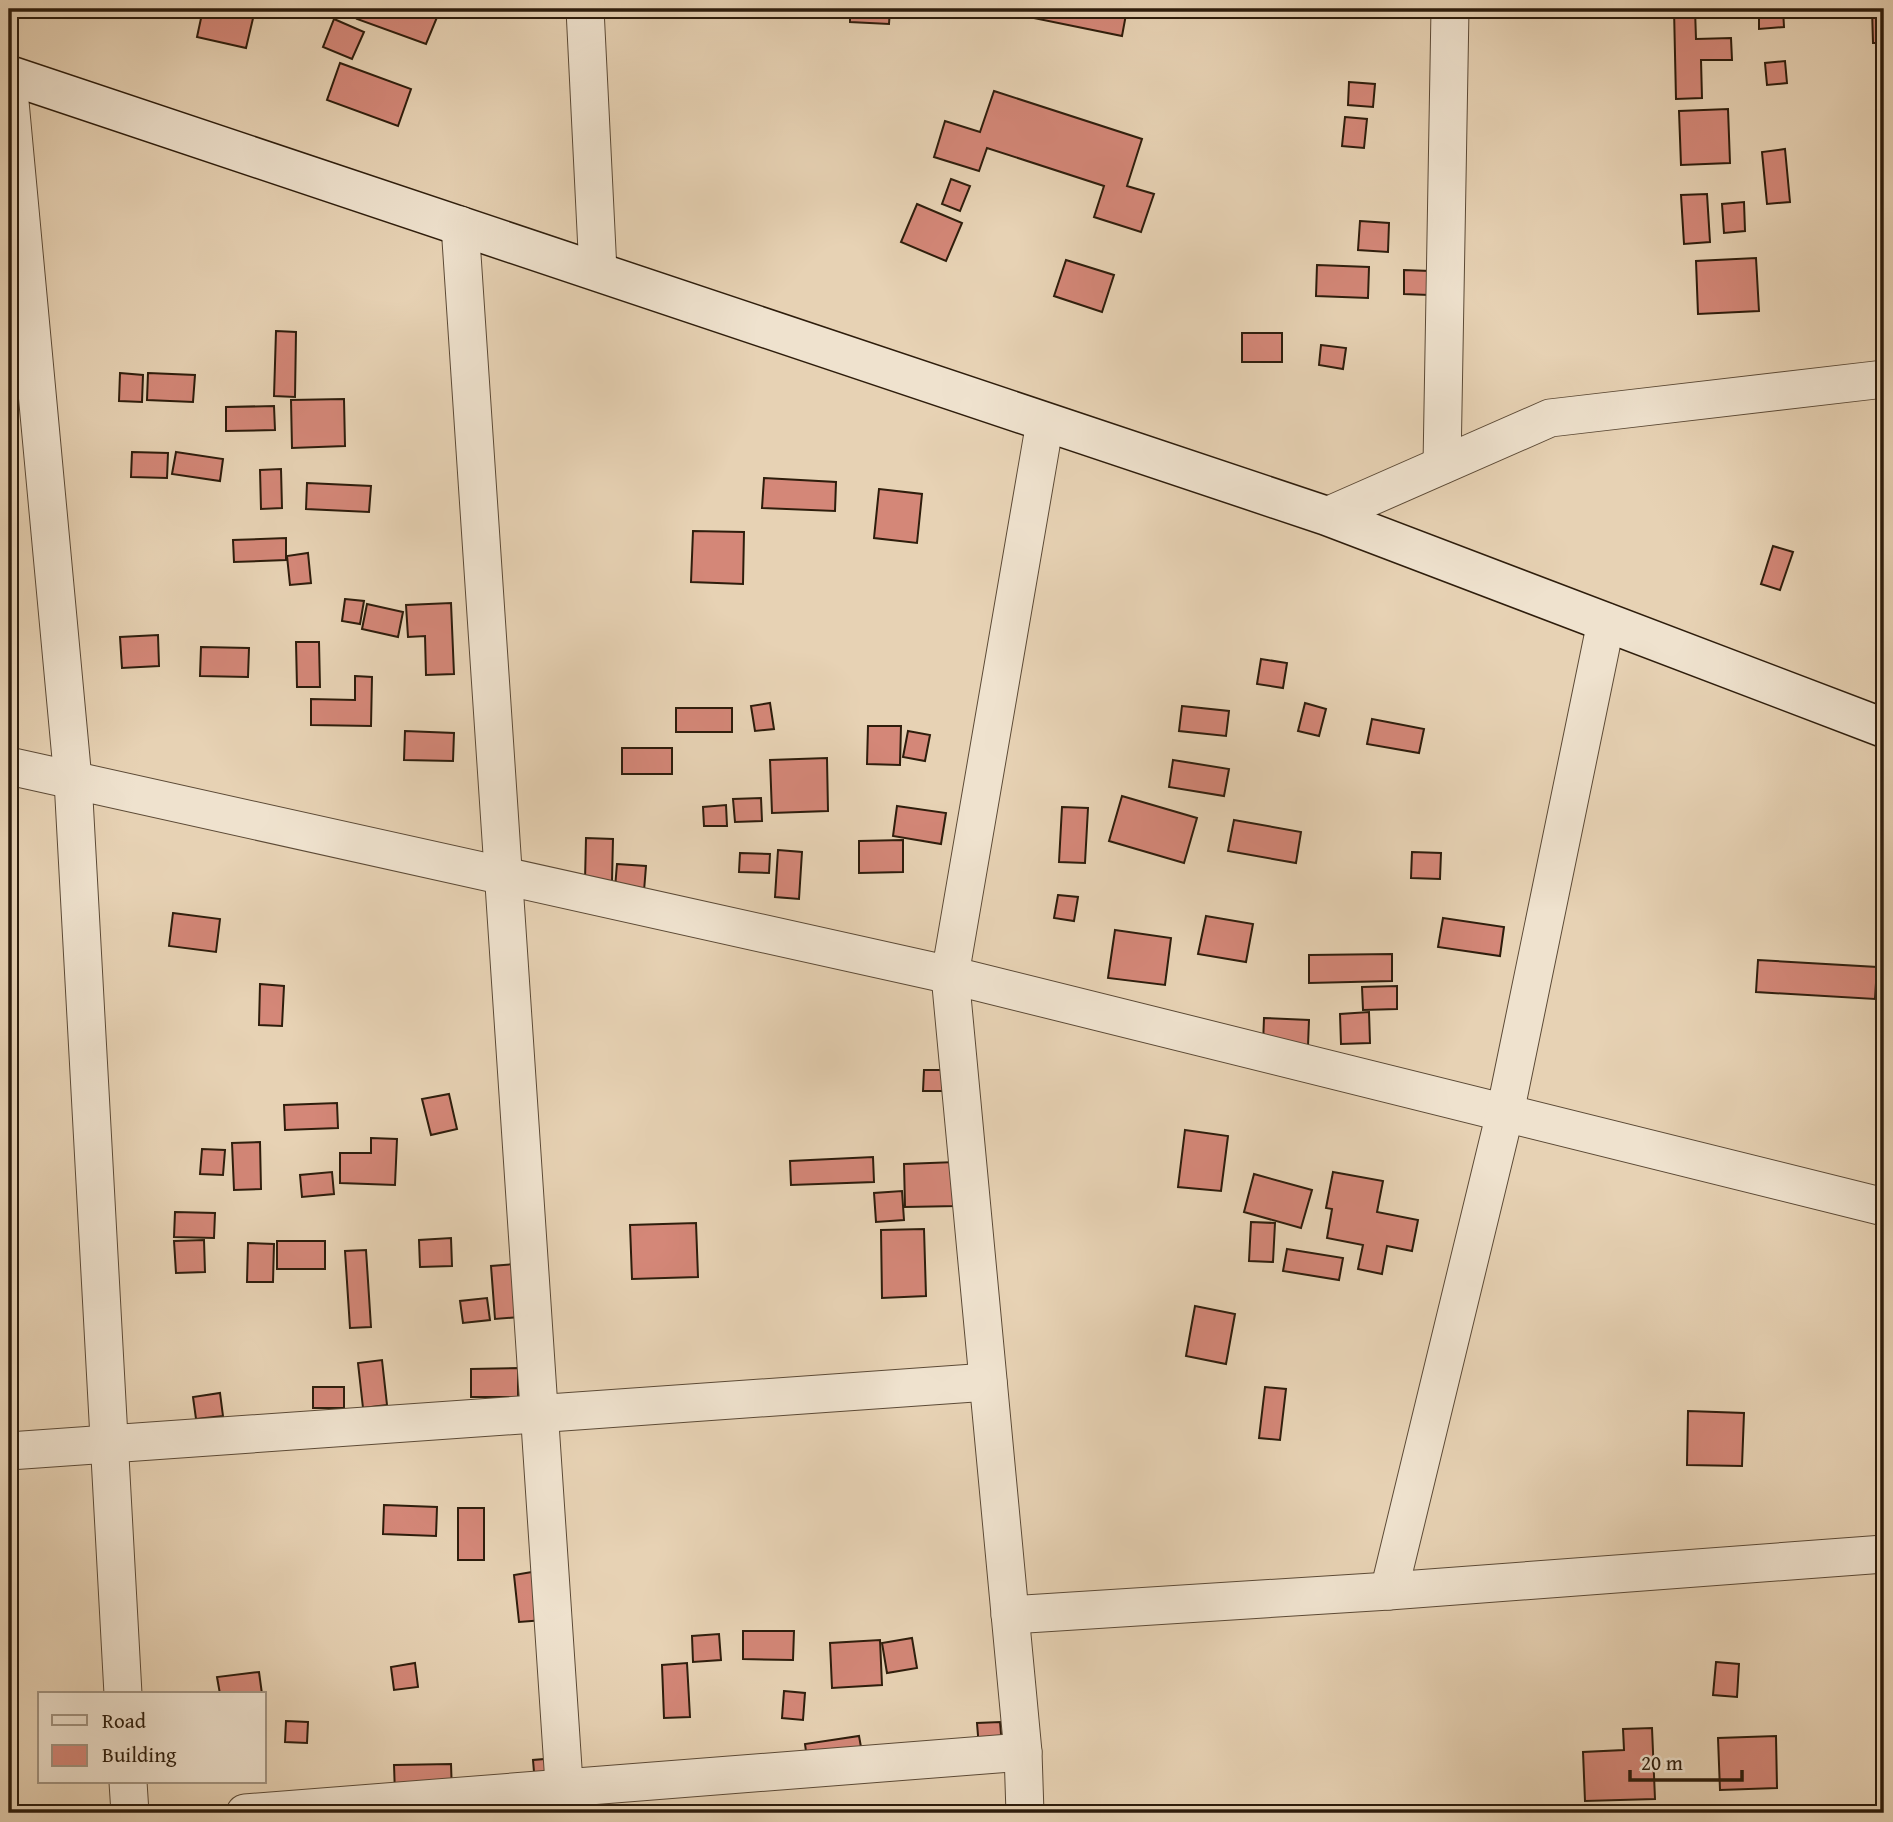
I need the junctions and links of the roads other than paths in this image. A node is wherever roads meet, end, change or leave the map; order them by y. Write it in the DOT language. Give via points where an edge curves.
graph roads {
  1 [pos="585,9"];
  2 [pos="1450,9"];
  3 [pos="9,75"];
  4 [pos="9,91"];
  5 [pos="460,225"];
  6 [pos="598,271"];
  7 [pos="1884,379"];
  8 [pos="1045,422"];
  9 [pos="1442,466"];
  10 [pos="1327,516"];
  11 [pos="1606,622"];
  12 [pos="1884,729"];
  13 [pos="9,766"];
  14 [pos="73,780"];
  15 [pos="503,876"];
  16 [pos="950,975"];
  17 [pos="1505,1113"];
  18 [pos="1884,1207"];
  19 [pos="988,1382"];
  20 [pos="539,1414"];
  21 [pos="110,1444"];
  22 [pos="9,1451"];
  23 [pos="1884,1554"];
  24 [pos="1389,1591"];
  25 [pos="1010,1615"];
  26 [pos="123,1692"];
  27 [pos="1023,1752"];
  28 [pos="128,1784"];
  29 [pos="565,1801"];
  30 [pos="130,1813"];
  31 [pos="245,1813"];
  32 [pos="1025,1813"];
  1 -- 6 [label="street"];
  2 -- 9 [label="street"];
  3 -- 5 [label="street"];
  4 -- 14 [label="street"];
  5 -- 6 [label="street"];
  5 -- 15 [label="street"];
  6 -- 8 [label="street"];
  7 -- 9 [label="street" via="1550,418"];
  8 -- 10 [label="street"];
  8 -- 16 [label="street"];
  9 -- 10 [label="street"];
  10 -- 11 [label="street"];
  11 -- 12 [label="street"];
  11 -- 17 [label="street"];
  13 -- 14 [label="street"];
  14 -- 15 [label="street"];
  14 -- 21 [label="street"];
  15 -- 16 [label="street"];
  15 -- 20 [label="street"];
  16 -- 17 [label="street"];
  16 -- 19 [label="street"];
  17 -- 18 [label="street"];
  17 -- 24 [label="street"];
  19 -- 20 [label="street"];
  19 -- 25 [label="street"];
  20 -- 21 [label="street"];
  20 -- 29 [label="street"];
  21 -- 22 [label="street"];
  21 -- 26 [label="street"];
  23 -- 24 [label="street"];
  24 -- 25 [label="street"];
  25 -- 27 [label="street"];
  27 -- 29 [label="street"];
  27 -- 32 [label="street"];
  28 -- 30 [label="street"];
  29 -- 31 [label="street"];
}
